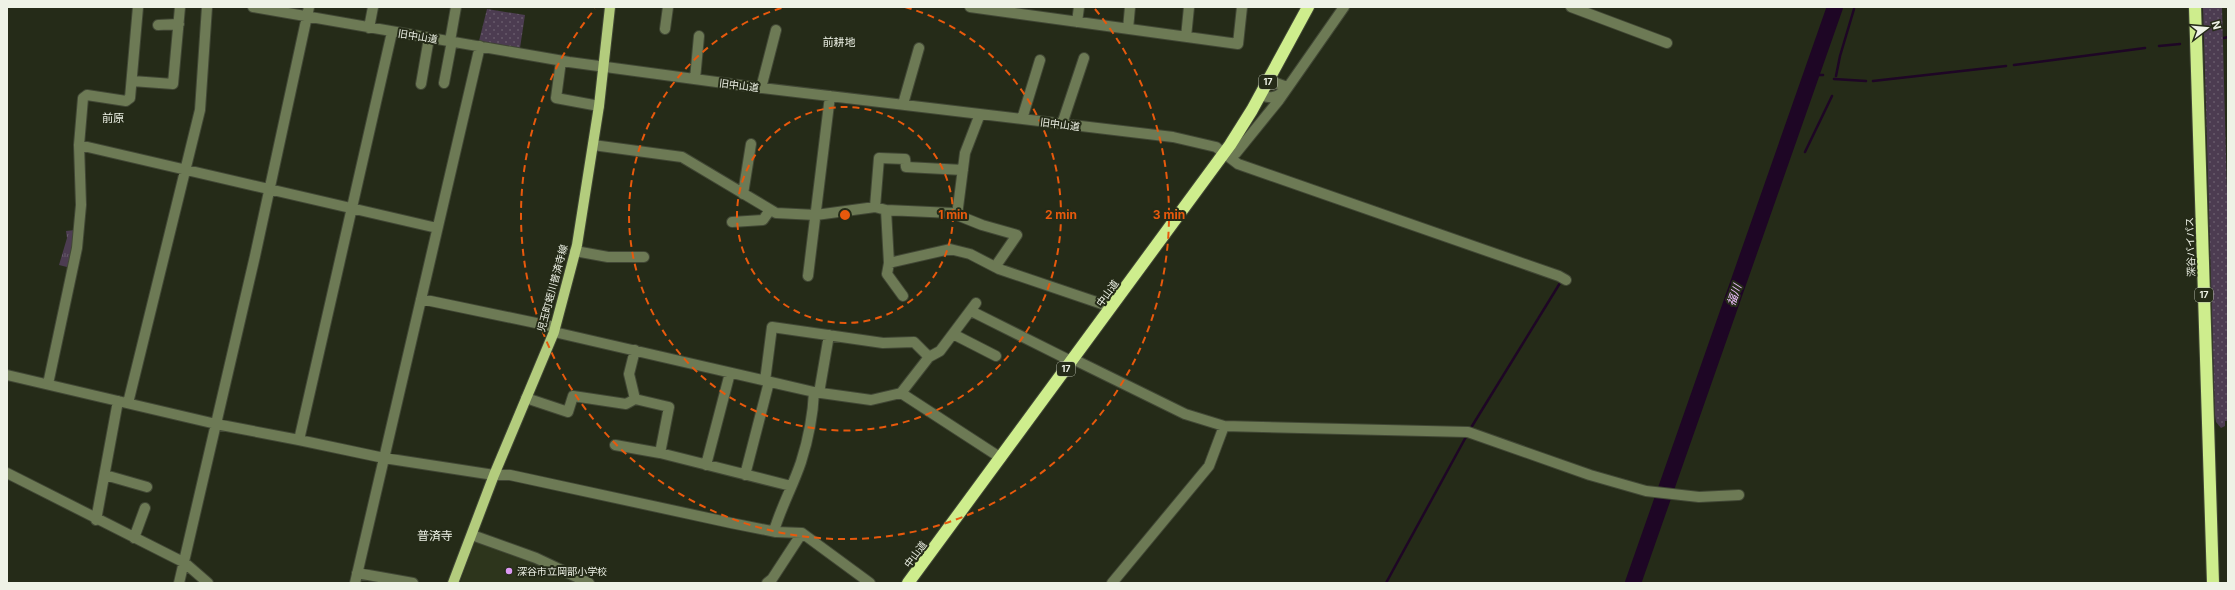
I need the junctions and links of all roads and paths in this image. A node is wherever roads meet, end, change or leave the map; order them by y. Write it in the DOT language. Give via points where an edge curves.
graph roads {
  1 [pos="138,7"];
  2 [pos="180,7"];
  3 [pos="207,7"];
  4 [pos="253,7"];
  5 [pos="373,7"];
  6 [pos="456,7"];
  7 [pos="610,7"];
  8 [pos="668,7"];
  9 [pos="973,7"];
  10 [pos="1078,7"];
  11 [pos="1130,7"];
  12 [pos="1189,7"];
  13 [pos="1242,7"];
  14 [pos="1308,7"];
  15 [pos="1344,7"];
  16 [pos="1570,7"];
  17 [pos="2195,7"];
  18 [pos="1027,11"];
  19 [pos="308,12"];
  20 [pos="1077,22"];
  21 [pos="179,24"];
  22 [pos="158,25"];
  23 [pos="369,28"];
  24 [pos="665,29"];
  25 [pos="1128,29"];
  26 [pos="776,30"];
  27 [pos="392,32"];
  28 [pos="699,36"];
  29 [pos="1186,37"];
  30 [pos="429,38"];
  31 [pos="451,41"];
  32 [pos="1667,43"];
  33 [pos="480,46"];
  34 [pos="919,48"];
  35 [pos="1084,58"];
  36 [pos="561,60"];
  37 [pos="1040,60"];
  38 [pos="604,66"];
  39 [pos="695,79"];
  40 [pos="1268,80"];
  41 [pos="132,81"];
  42 [pos="444,83"];
  43 [pos="421,84"];
  44 [pos="1287,87"];
  45 [pos="760,88"];
  46 [pos="1261,94"];
  47 [pos="830,96"];
  48 [pos="903,104"];
  49 [pos="599,106"];
  50 [pos="980,114"];
  51 [pos="1022,119"];
  52 [pos="1062,124"];
  53 [pos="751,144"];
  54 [pos="79,145"];
  55 [pos="593,145"];
  56 [pos="1224,154"];
  57 [pos="185,168"];
  58 [pos="963,170"];
  59 [pos="270,188"];
  60 [pos="743,194"];
  61 [pos="874,207"];
  62 [pos="352,208"];
  63 [pos="770,210"];
  64 [pos="886,210"];
  65 [pos="816,215"];
  66 [pos="957,215"];
  67 [pos="732,222"];
  68 [pos="437,228"];
  69 [pos="575,251"];
  70 [pos="644,257"];
  71 [pos="889,263"];
  72 [pos="995,267"];
  73 [pos="808,276"];
  74 [pos="1566,280"];
  75 [pos="903,296"];
  76 [pos="421,299"];
  77 [pos="1111,307"];
  78 [pos="554,329"];
  79 [pos="953,334"];
  80 [pos="829,335"];
  81 [pos="635,350"];
  82 [pos="996,356"];
  83 [pos="929,357"];
  84 [pos="1072,360"];
  85 [pos="730,373"];
  86 [pos="7,375"];
  87 [pos="767,381"];
  88 [pos="48,384"];
  89 [pos="817,392"];
  90 [pos="901,393"];
  91 [pos="526,398"];
  92 [pos="635,399"];
  93 [pos="123,402"];
  94 [pos="216,424"];
  95 [pos="1224,426"];
  96 [pos="299,440"];
  97 [pos="616,445"];
  98 [pos="660,453"];
  99 [pos="384,458"];
  100 [pos="1001,458"];
  101 [pos="706,465"];
  102 [pos="7,473"];
  103 [pos="105,475"];
  104 [pos="494,475"];
  105 [pos="745,475"];
  106 [pos="791,486"];
  107 [pos="147,487"];
  108 [pos="1739,495"];
  109 [pos="145,508"];
  110 [pos="96,520"];
  111 [pos="774,531"];
  112 [pos="802,534"];
  113 [pos="472,535"];
  114 [pos="134,538"];
  115 [pos="184,563"];
  116 [pos="356,578"];
  117 [pos="179,583"];
  118 [pos="208,583"];
  119 [pos="413,583"];
  120 [pos="454,583"];
  121 [pos="589,583"];
  122 [pos="767,583"];
  123 [pos="870,583"];
  124 [pos="908,583"];
  125 [pos="1112,583"];
  126 [pos="2213,583"];
  1 -- 41 [label="street"];
  2 -- 21 [label="street"];
  3 -- 57 [label="street" via="200,110"];
  4 -- 19 [label="street, 旧中山道"];
  5 -- 23 [label="street"];
  6 -- 31 [label="street"];
  7 -- 38 [label="main road, 児玉町蛭川普済寺線"];
  8 -- 24 [label="street"];
  9 -- 18 [label="street"];
  10 -- 20 [label="street"];
  11 -- 25 [label="street"];
  12 -- 29 [label="street"];
  13 -- 29 [label="street" via="1238,44"];
  14 -- 40 [label="highway, 中山道 / 17"];
  15 -- 44 [label="street"];
  16 -- 32 [label="street"];
  17 -- 126 [label="highway, 深谷バイパス / 17"];
  18 -- 20 [label="street"];
  19 -- 23 [label="street, 旧中山道"];
  19 -- 59 [label="street"];
  20 -- 25 [label="street"];
  21 -- 22 [label="street"];
  21 -- 41 [label="street" via="173,84"];
  23 -- 27 [label="street, 旧中山道"];
  25 -- 29 [label="street"];
  26 -- 45 [label="street"];
  27 -- 30 [label="street, 旧中山道"];
  27 -- 62 [label="street"];
  28 -- 39 [label="street"];
  30 -- 31 [label="street, 旧中山道"];
  30 -- 43 [label="street"];
  31 -- 33 [label="street, 旧中山道"];
  31 -- 42 [label="street"];
  33 -- 36 [label="street, 旧中山道"];
  33 -- 68 [label="street"];
  34 -- 48 [label="street"];
  35 -- 52 [label="street"];
  36 -- 38 [label="street, 旧中山道"];
  36 -- 49 [label="street" via="556,98"];
  37 -- 51 [label="street"];
  38 -- 39 [label="street, 旧中山道"];
  38 -- 49 [label="main road, 児玉町蛭川普済寺線"];
  39 -- 45 [label="street, 旧中山道"];
  40 -- 44 [label="street"];
  40 -- 46 [label="highway, 中山道 / 17"];
  41 -- 54 [label="street" via="130,98 126,101 87,95 83,98"];
  44 -- 46 [label="street" via="1274,97"];
  44 -- 56 [label="street" via="1236,153"];
  45 -- 47 [label="street, 旧中山道"];
  46 -- 56 [label="highway, 中山道 / 17"];
  47 -- 48 [label="street, 旧中山道"];
  47 -- 65 [label="street"];
  48 -- 50 [label="street, 旧中山道"];
  49 -- 55 [label="main road, 児玉町蛭川普済寺線"];
  50 -- 51 [label="street, 旧中山道"];
  50 -- 58 [label="street" via="965,153"];
  51 -- 52 [label="street, 旧中山道"];
  52 -- 56 [label="street, 旧中山道" via="1173,137 1216,147"];
  53 -- 60 [label="street"];
  54 -- 57 [label="street"];
  54 -- 88 [label="street" via="81,204 77,248"];
  55 -- 60 [label="street" via="682,157"];
  55 -- 69 [label="main road, 児玉町蛭川普済寺線"];
  56 -- 74 [label="street, 旧中山道" via="1238,164"];
  56 -- 77 [label="highway, 中山道 / 17"];
  57 -- 59 [label="street"];
  57 -- 93 [label="street"];
  58 -- 61 [label="street" via="906,167 906,159 879,158"];
  58 -- 66 [label="street"];
  59 -- 62 [label="street"];
  59 -- 94 [label="street"];
  60 -- 63 [label="street"];
  61 -- 64 [label="street"];
  61 -- 65 [label="street"];
  62 -- 68 [label="street"];
  62 -- 96 [label="street"];
  63 -- 65 [label="street" via="776,213"];
  63 -- 67 [label="street" via="763,220"];
  64 -- 66 [label="street"];
  64 -- 71 [label="street"];
  65 -- 73 [label="street"];
  66 -- 72 [label="street" via="1017,235"];
  68 -- 76 [label="street"];
  69 -- 70 [label="street" via="608,257"];
  69 -- 78 [label="main road, 児玉町蛭川普済寺線"];
  71 -- 72 [label="street" via="950,250 970,254"];
  71 -- 75 [label="street" via="887,274"];
  72 -- 77 [label="street"];
  76 -- 78 [label="street"];
  76 -- 99 [label="street"];
  77 -- 84 [label="highway, 中山道 / 17"];
  78 -- 81 [label="street"];
  78 -- 91 [label="main road, 児玉町蛭川普済寺線"];
  79 -- 82 [label="street"];
  79 -- 83 [label="street" via="940,351"];
  79 -- 84 [label="street" via="973,307"];
  80 -- 83 [label="street" via="883,343 914,342"];
  80 -- 87 [label="street" via="772,327"];
  80 -- 89 [label="street"];
  81 -- 85 [label="street"];
  81 -- 92 [label="street" via="629,374"];
  83 -- 90 [label="street"];
  84 -- 95 [label="street" via="1185,414"];
  84 -- 100 [label="highway, 中山道 / 17"];
  85 -- 87 [label="street"];
  85 -- 101 [label="street"];
  86 -- 88 [label="street"];
  87 -- 89 [label="street"];
  87 -- 105 [label="street"];
  88 -- 93 [label="street"];
  89 -- 90 [label="street" via="871,400"];
  89 -- 106 [label="street" via="801,462"];
  90 -- 100 [label="street"];
  91 -- 92 [label="street" via="568,412 572,396 626,404"];
  91 -- 104 [label="main road, 児玉町蛭川普済寺線"];
  92 -- 98 [label="street" via="670,407"];
  93 -- 94 [label="street"];
  93 -- 103 [label="street"];
  94 -- 96 [label="street"];
  94 -- 115 [label="street"];
  95 -- 108 [label="street" via="1468,432 1590,475 1646,491 1699,497"];
  95 -- 125 [label="street" via="1208,466"];
  96 -- 99 [label="street"];
  97 -- 98 [label="street"];
  98 -- 101 [label="street"];
  99 -- 104 [label="street"];
  99 -- 116 [label="street"];
  100 -- 124 [label="highway, 中山道 / 17"];
  101 -- 105 [label="street"];
  102 -- 110 [label="street"];
  103 -- 107 [label="street"];
  103 -- 110 [label="street"];
  104 -- 111 [label="street" via="510,475"];
  104 -- 113 [label="main road, 児玉町蛭川普済寺線"];
  105 -- 106 [label="street"];
  106 -- 111 [label="street"];
  109 -- 114 [label="street"];
  110 -- 114 [label="street"];
  111 -- 112 [label="street"];
  112 -- 122 [label="street"];
  112 -- 123 [label="street"];
  113 -- 120 [label="main road, 児玉町蛭川普済寺線"];
  113 -- 121 [label="street" via="536,558"];
  114 -- 115 [label="street"];
  115 -- 117 [label="street"];
  115 -- 118 [label="street"];
  116 -- 119 [label="street"];
}
